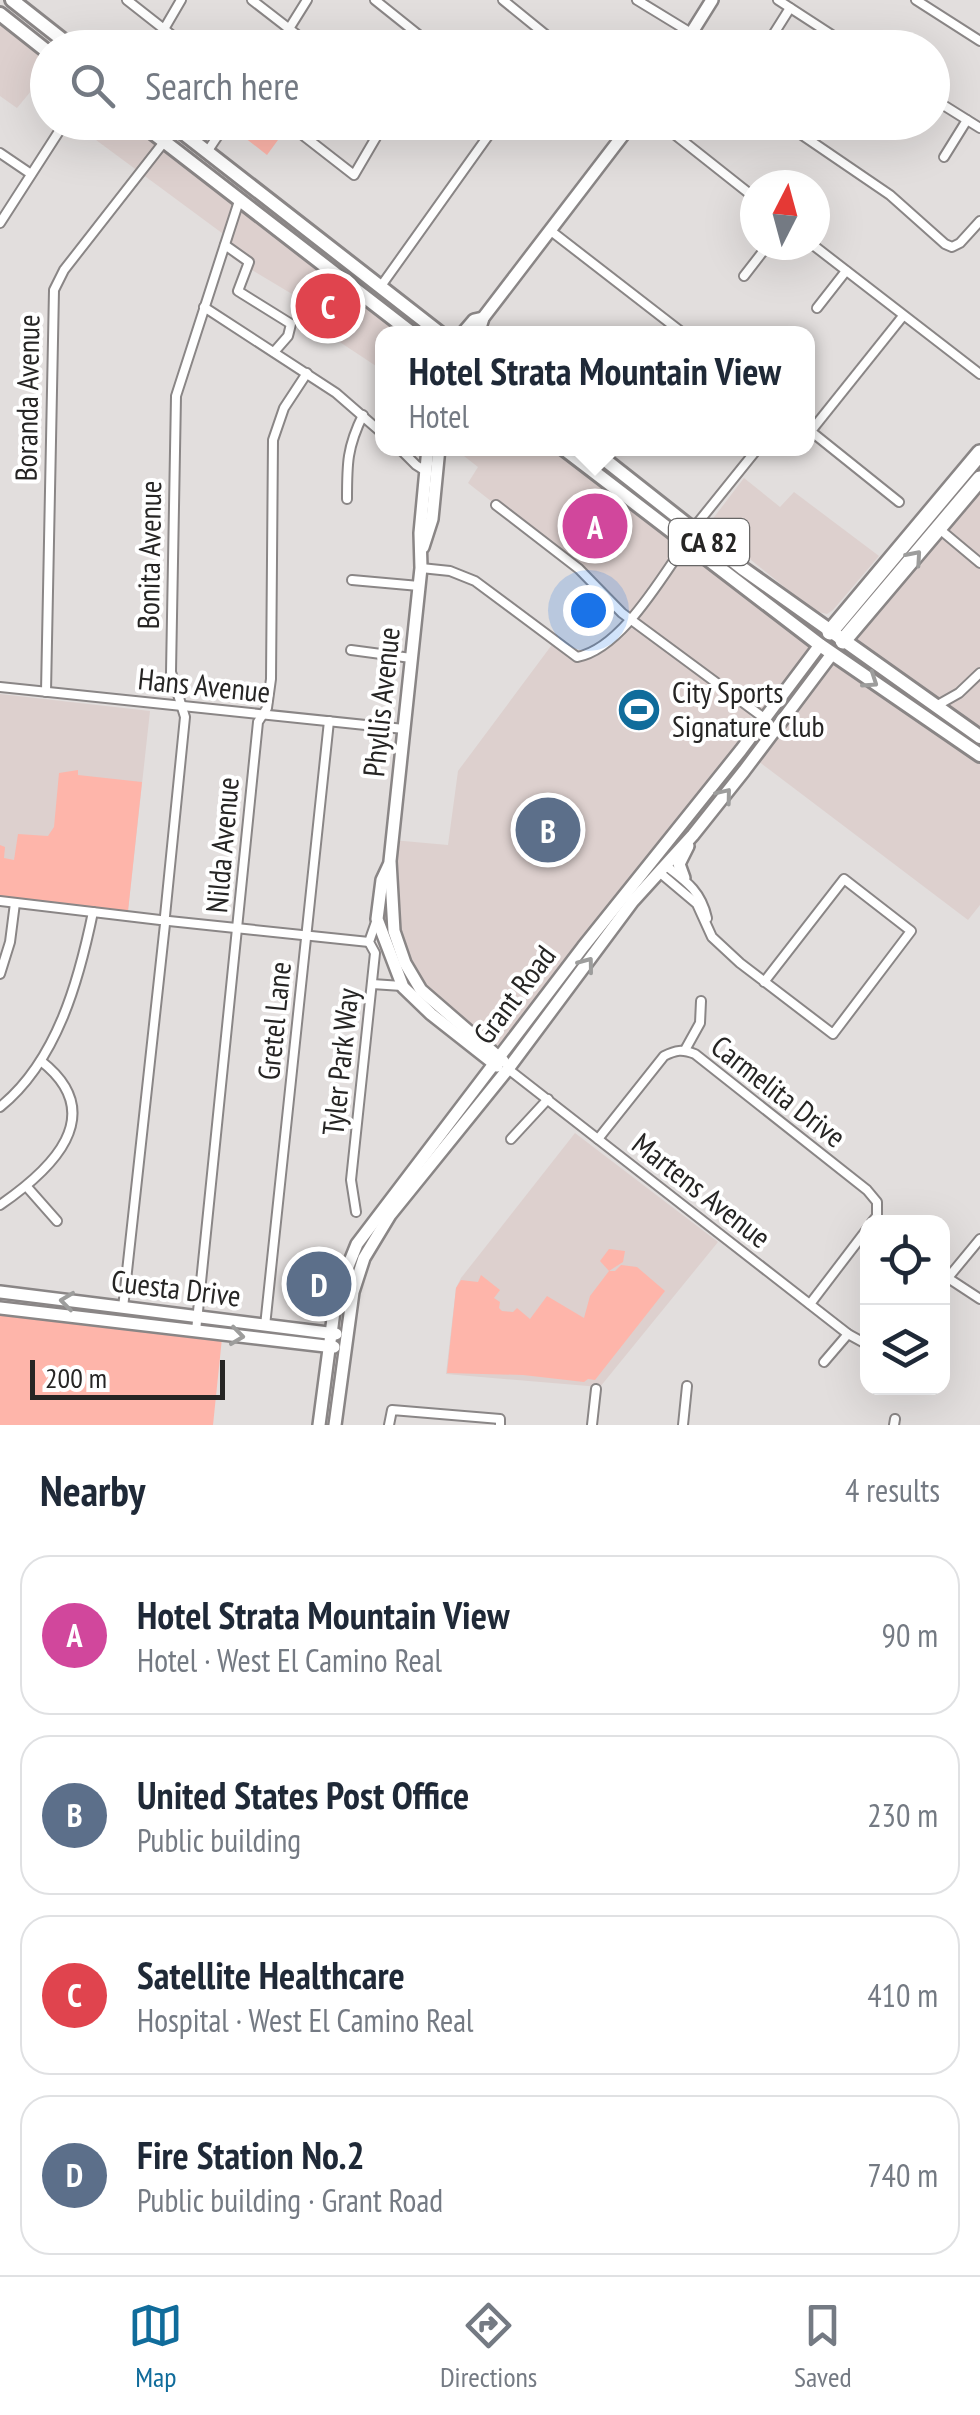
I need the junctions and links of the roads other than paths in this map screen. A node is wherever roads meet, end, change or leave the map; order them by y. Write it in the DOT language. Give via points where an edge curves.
graph roads {
  1 [pos="126,0"];
  2 [pos="180,0"];
  3 [pos="252,0"];
  4 [pos="307,0"];
  5 [pos="374,0"];
  6 [pos="503,0"];
  7 [pos="637,0"];
  8 [pos="712,0"];
  9 [pos="778,0"];
  10 [pos="916,0"];
  11 [pos="938,0"];
  12 [pos="21,3"];
  13 [pos="790,8"];
  14 [pos="932,10"];
  15 [pos="0,14"];
  16 [pos="289,29"];
  17 [pos="52,30"];
  18 [pos="164,30"];
  19 [pos="413,30"];
  20 [pos="538,30"];
  21 [pos="688,30"];
  22 [pos="692,30"];
  23 [pos="775,30"];
  24 [pos="824,30"];
  25 [pos="30,38"];
  26 [pos="980,41"];
  27 [pos="950,109"];
  28 [pos="967,120"];
  29 [pos="980,128"];
  30 [pos="54,140"];
  31 [pos="162,140"];
  32 [pos="192,140"];
  33 [pos="215,140"];
  34 [pos="309,140"];
  35 [pos="374,140"];
  36 [pos="485,140"];
  37 [pos="620,140"];
  38 [pos="682,140"];
  39 [pos="809,140"];
  40 [pos="164,142"];
  41 [pos="0,152"];
  42 [pos="207,152"];
  43 [pos="944,157"];
  44 [pos="187,160"];
  45 [pos="32,174"];
  46 [pos="246,182"];
  47 [pos="740,186"];
  48 [pos="239,201"];
  49 [pos="980,221"];
  50 [pos="0,223"];
  51 [pos="550,231"];
  52 [pos="225,245"];
  53 [pos="340,256"];
  54 [pos="830,258"];
  55 [pos="756,260"];
  56 [pos="846,271"];
  57 [pos="744,276"];
  58 [pos="380,286"];
  59 [pos="204,307"];
  60 [pos="817,308"];
  61 [pos="903,316"];
  62 [pos="483,318"];
  63 [pos="403,326"];
  64 [pos="430,326"];
  65 [pos="469,326"];
  66 [pos="480,326"];
  67 [pos="674,326"];
  68 [pos="274,352"];
  69 [pos="307,373"];
  70 [pos="980,374"];
  71 [pos="363,415"];
  72 [pos="815,423"];
  73 [pos="375,426"];
  74 [pos="815,435"];
  75 [pos="980,453"];
  76 [pos="409,456"];
  77 [pos="429,456"];
  78 [pos="436,456"];
  79 [pos="574,456"];
  80 [pos="599,456"];
  81 [pos="752,456"];
  82 [pos="431,473"];
  83 [pos="980,478"];
  84 [pos="348,500"];
  85 [pos="898,502"];
  86 [pos="496,505"];
  87 [pos="925,518"];
  88 [pos="939,529"];
  89 [pos="689,537"];
  90 [pos="980,562"];
  91 [pos="421,568"];
  92 [pos="352,580"];
  93 [pos="419,586"];
  94 [pos="630,618"];
  95 [pos="831,643"];
  96 [pos="350,650"];
  97 [pos="411,658"];
  98 [pos="980,673"];
  99 [pos="0,687"];
  100 [pos="46,692"];
  101 [pos="959,693"];
  102 [pos="182,707"];
  103 [pos="936,707"];
  104 [pos="747,708"];
  105 [pos="261,716"];
  106 [pos="764,718"];
  107 [pos="329,721"];
  108 [pos="948,724"];
  109 [pos="404,728"];
  110 [pos="764,732"];
  111 [pos="980,737"];
  112 [pos="980,744"];
  113 [pos="980,755"];
  114 [pos="693,835"];
  115 [pos="390,862"];
  116 [pos="657,864"];
  117 [pos="684,878"];
  118 [pos="0,901"];
  119 [pos="15,903"];
  120 [pos="93,912"];
  121 [pos="165,920"];
  122 [pos="377,920"];
  123 [pos="238,928"];
  124 [pos="307,935"];
  125 [pos="712,937"];
  126 [pos="369,942"];
  127 [pos="0,974"];
  128 [pos="764,982"];
  129 [pos="372,984"];
  130 [pos="403,986"];
  131 [pos="702,1000"];
  132 [pos="685,1050"];
  133 [pos="41,1061"];
  134 [pos="497,1061"];
  135 [pos="508,1069"];
  136 [pos="548,1100"];
  137 [pos="0,1107"];
  138 [pos="598,1138"];
  139 [pos="511,1139"];
  140 [pos="27,1187"];
  141 [pos="0,1205"];
  142 [pos="356,1212"];
  143 [pos="877,1215"];
  144 [pos="58,1221"];
  145 [pos="860,1239"];
  146 [pos="980,1239"];
  147 [pos="950,1276"];
  148 [pos="950,1284"];
  149 [pos="0,1292"];
  150 [pos="980,1299"];
  151 [pos="810,1304"];
  152 [pos="0,1308"];
  153 [pos="123,1308"];
  154 [pos="121,1322"];
  155 [pos="197,1324"];
  156 [pos="264,1326"];
  157 [pos="848,1334"];
  158 [pos="330,1340"];
  159 [pos="860,1341"];
  160 [pos="344,1342"];
  161 [pos="824,1362"];
  162 [pos="687,1386"];
  163 [pos="596,1390"];
  164 [pos="319,1425"];
  165 [pos="336,1425"];
  166 [pos="389,1425"];
  167 [pos="500,1425"];
  168 [pos="592,1425"];
  169 [pos="683,1425"];
  1 -- 18 [label="street"];
  2 -- 18 [label="street"];
  3 -- 16 [label="street"];
  4 -- 16 [label="street"];
  5 -- 19 [label="street"];
  6 -- 20 [label="street"];
  7 -- 21 [label="street"];
  8 -- 22 [label="main road"];
  9 -- 13 [label="street"];
  10 -- 14 [label="street"];
  11 -- 14 [label="street"];
  12 -- 17 [label="main road"];
  13 -- 23 [label="street"];
  13 -- 24 [label="street"];
  14 -- 26 [label="street"];
  15 -- 25 [label="main road"];
  27 -- 28 [label="street"];
  28 -- 29 [label="street"];
  28 -- 43 [label="street"];
  30 -- 45 [label="street"];
  31 -- 40 [label="main road"];
  32 -- 42 [label="main road"];
  33 -- 42 [label="street"];
  34 -- 35 [label="street" via="354,175"];
  36 -- 58 [label="street"];
  37 -- 51 [label="main road"];
  38 -- 47 [label="street"];
  39 -- 49 [label="street" via="890,195 945,244 960,244"];
  40 -- 44 [label="main road"];
  40 -- 100 [label="street, Boranda Avenue" via="54,290"];
  41 -- 45 [label="street"];
  42 -- 46 [label="main road"];
  44 -- 46 [label="main road" via="199,157 238,187"];
  44 -- 48 [label="main road"];
  45 -- 50 [label="street"];
  46 -- 53 [label="main road"];
  48 -- 52 [label="street, Bonita Avenue"];
  48 -- 53 [label="main road" via="249,195 329,255"];
  48 -- 63 [label="main road"];
  51 -- 62 [label="main road"];
  51 -- 67 [label="street"];
  52 -- 59 [label="street, Bonita Avenue"];
  52 -- 68 [label="street" via="249,262 238,291 291,324"];
  53 -- 58 [label="main road"];
  54 -- 56 [label="street"];
  55 -- 57 [label="street"];
  56 -- 60 [label="street"];
  56 -- 61 [label="street"];
  58 -- 64 [label="main road"];
  59 -- 68 [label="street"];
  59 -- 102 [label="street, Bonita Avenue" via="175,408 170,672"];
  61 -- 70 [label="street"];
  61 -- 72 [label="street"];
  62 -- 65 [label="main road"];
  62 -- 66 [label="main road"];
  68 -- 69 [label="street"];
  69 -- 71 [label="street"];
  69 -- 105 [label="street, Nilda Avenue" via="272,440 271,679"];
  71 -- 73 [label="street"];
  71 -- 84 [label="street" via="347,456"];
  74 -- 85 [label="street"];
  75 -- 87 [label="highway"];
  76 -- 82 [label="street"];
  77 -- 82 [label="main road, Phyllis Avenue"];
  78 -- 82 [label="main road, Phyllis Avenue"];
  79 -- 89 [label="main road, CA 82"];
  80 -- 89 [label="main road, CA 82"];
  81 -- 89 [label="street"];
  82 -- 91 [label="main road, Phyllis Avenue"];
  83 -- 88 [label="highway"];
  86 -- 94 [label="street"];
  87 -- 88 [label="street"];
  87 -- 95 [label="highway"];
  88 -- 90 [label="street"];
  95 -- 88 [label="highway, one-way"];
  89 -- 94 [label="street"];
  89 -- 95 [label="main road, CA 82"];
  91 -- 93 [label="main road, Phyllis Avenue"];
  91 -- 94 [label="street" via="475,581 576,656 610,640"];
  92 -- 93 [label="street"];
  93 -- 97 [label="main road, Phyllis Avenue"];
  94 -- 104 [label="street"];
  95 -- 103 [label="main road, CA 82"];
  95 -- 106 [label="main road"];
  95 -- 108 [label="main road, CA 82, one-way"];
  95 -- 110 [label="main road, Grant Road"];
  96 -- 97 [label="street"];
  97 -- 109 [label="main road, Phyllis Avenue"];
  98 -- 101 [label="street"];
  99 -- 100 [label="street, Hans Avenue"];
  100 -- 102 [label="street, Hans Avenue"];
  101 -- 103 [label="street"];
  101 -- 108 [label="street"];
  102 -- 105 [label="street, Hans Avenue"];
  102 -- 121 [label="street, Bonita Avenue"];
  103 -- 108 [label="main road, CA 82"];
  104 -- 106 [label="street"];
  104 -- 110 [label="street"];
  105 -- 107 [label="street, Hans Avenue"];
  105 -- 123 [label="street, Nilda Avenue"];
  106 -- 110 [label="main road"];
  107 -- 109 [label="street, Hans Avenue"];
  107 -- 124 [label="street, Gretel Lane"];
  108 -- 111 [label="main road, CA 82"];
  108 -- 112 [label="main road"];
  108 -- 113 [label="main road, CA 82"];
  109 -- 115 [label="main road, Phyllis Avenue"];
  114 -- 110 [label="main road, Grant Road, one-way" via="758,752"];
  110 -- 116 [label="main road, Grant Road"];
  114 -- 116 [label="main road, Grant Road"];
  114 -- 117 [label="main road" via="679,864"];
  115 -- 122 [label="main road, Phyllis Avenue"];
  115 -- 134 [label="main road, Phyllis Avenue" via="394,930 414,980"];
  116 -- 117 [label="street"];
  116 -- 125 [label="street" via="697,904"];
  116 -- 134 [label="main road, Grant Road"];
  135 -- 116 [label="main road, Grant Road, one-way"];
  117 -- 125 [label="street" via="703,900"];
  118 -- 119 [label="street"];
  119 -- 120 [label="street"];
  119 -- 127 [label="street"];
  120 -- 121 [label="street"];
  120 -- 133 [label="street" via="84,964"];
  121 -- 123 [label="street"];
  121 -- 153 [label="street, Bonita Avenue"];
  122 -- 126 [label="street, Tyler Park Way"];
  122 -- 130 [label="main road, Phyllis Avenue"];
  123 -- 124 [label="street"];
  123 -- 155 [label="street, Nilda Avenue"];
  124 -- 126 [label="street"];
  124 -- 156 [label="street, Gretel Lane"];
  125 -- 128 [label="street"];
  126 -- 129 [label="street, Tyler Park Way" via="375,953"];
  128 -- 128 [label="street" via="844,879 911,930 833,1034"];
  129 -- 130 [label="street"];
  129 -- 142 [label="street, Tyler Park Way" via="350,1180"];
  130 -- 134 [label="main road, Phyllis Avenue"];
  131 -- 132 [label="street" via="700,1022"];
  132 -- 138 [label="street, Carmelita Drive" via="664,1056"];
  132 -- 143 [label="street, Carmelita Drive" via="866,1190 877,1202"];
  133 -- 137 [label="street"];
  133 -- 140 [label="street" via="68,1090 71,1122 59,1156"];
  134 -- 135 [label="main road, Phyllis Avenue"];
  134 -- 158 [label="main road, Grant Road" via="357,1244 339,1286"];
  135 -- 136 [label="street, Martens Avenue"];
  135 -- 160 [label="main road, Grant Road" via="390,1215 364,1258"];
  136 -- 138 [label="street, Martens Avenue"];
  136 -- 139 [label="street"];
  138 -- 151 [label="street, Martens Avenue"];
  140 -- 141 [label="street"];
  140 -- 144 [label="street"];
  145 -- 151 [label="street, Carmelita Drive"];
  146 -- 147 [label="street"];
  148 -- 150 [label="street"];
  153 -- 149 [label="main road, Cuesta Drive, one-way"];
  151 -- 157 [label="street, Martens Avenue"];
  152 -- 154 [label="main road, Cuesta Drive"];
  153 -- 154 [label="street, Bonita Avenue"];
  153 -- 155 [label="main road, Cuesta Drive"];
  154 -- 155 [label="main road, Cuesta Drive"];
  155 -- 156 [label="main road, Cuesta Drive"];
  155 -- 158 [label="main road, Cuesta Drive, one-way"];
  156 -- 158 [label="main road, Cuesta Drive"];
  157 -- 159 [label="street, Martens Avenue"];
  157 -- 161 [label="street"];
  158 -- 160 [label="main road, Cuesta Drive"];
  158 -- 164 [label="main road, Grant Road"];
  160 -- 165 [label="main road, Grant Road"];
  162 -- 169 [label="street"];
  163 -- 168 [label="street"];
  166 -- 167 [label="street" via="392,1410 500,1418"];
}
